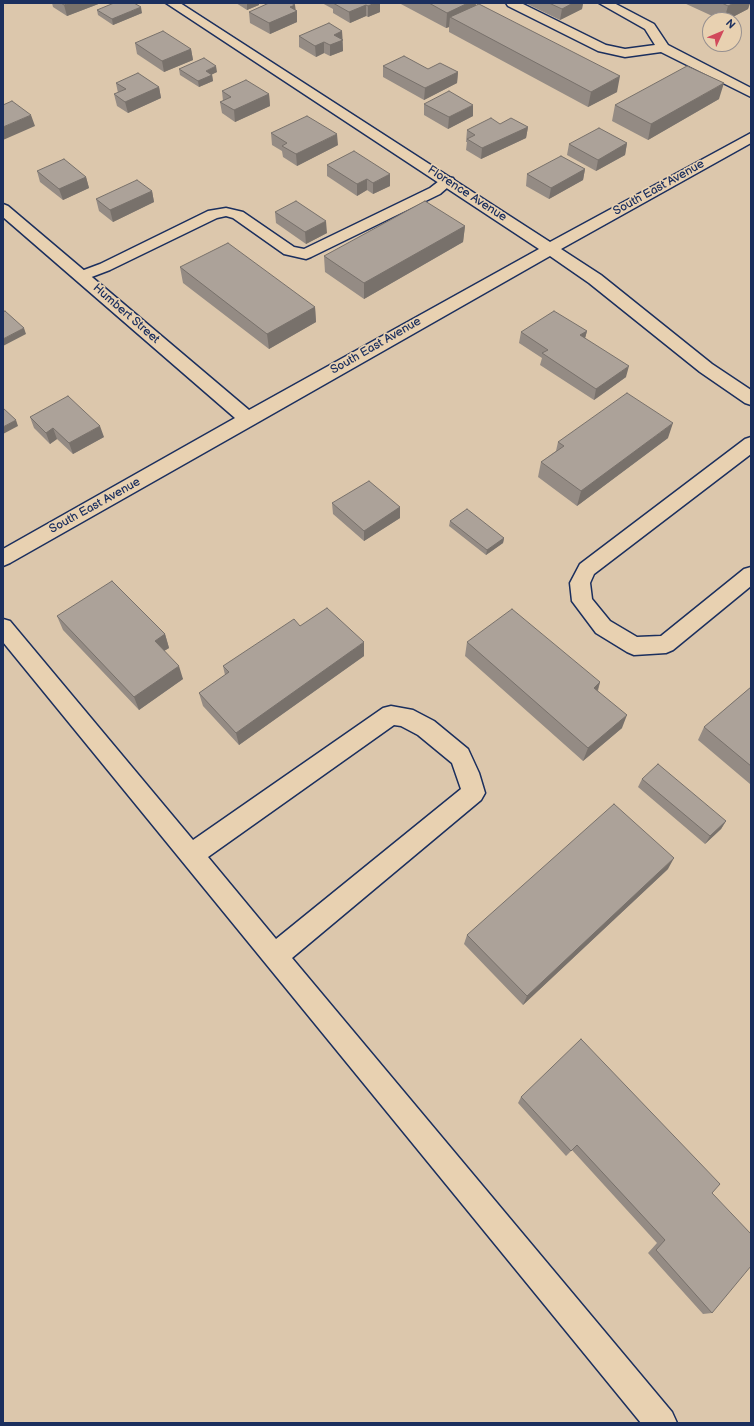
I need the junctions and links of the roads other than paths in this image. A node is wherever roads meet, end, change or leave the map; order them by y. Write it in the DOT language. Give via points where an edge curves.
graph roads {
  1 [pos="172,3"];
  2 [pos="512,3"];
  3 [pos="604,3"];
  4 [pos="663,48"];
  5 [pos="751,93"];
  6 [pos="751,137"];
  7 [pos="448,181"];
  8 [pos="3,209"];
  9 [pos="550,249"];
  10 [pos="81,276"];
  11 [pos="751,400"];
  12 [pos="249,420"];
  13 [pos="751,444"];
  14 [pos="3,558"];
  15 [pos="751,575"];
  16 [pos="3,627"];
  17 [pos="191,855"];
  18 [pos="275,956"];
  19 [pos="661,1423"];
  1 -- 7 [label="street, Florence Avenue"];
  2 -- 4 [label="lane" via="602,48 624,53"];
  3 -- 4 [label="lane" via="650,27"];
  4 -- 5 [label="lane"];
  6 -- 9 [label="street, South East Avenue"];
  7 -- 9 [label="street, Florence Avenue"];
  7 -- 10 [label="lane" via="435,191 306,254 289,251 238,215 226,212 213,214 105,267"];
  8 -- 10 [label="street, Humbert Street"];
  9 -- 11 [label="street, Florence Avenue" via="595,279 706,368"];
  9 -- 12 [label="street, South East Avenue"];
  10 -- 12 [label="street, Humbert Street"];
  12 -- 14 [label="street, South East Avenue"];
  13 -- 15 [label="street" via="587,568 580,583 582,601 603,627 634,646 666,644"];
  16 -- 17 [label="street"];
  17 -- 18 [label="street"];
  17 -- 18 [label="street" via="391,715 405,716 426,728 460,756 473,793"];
  18 -- 19 [label="street"];
}
